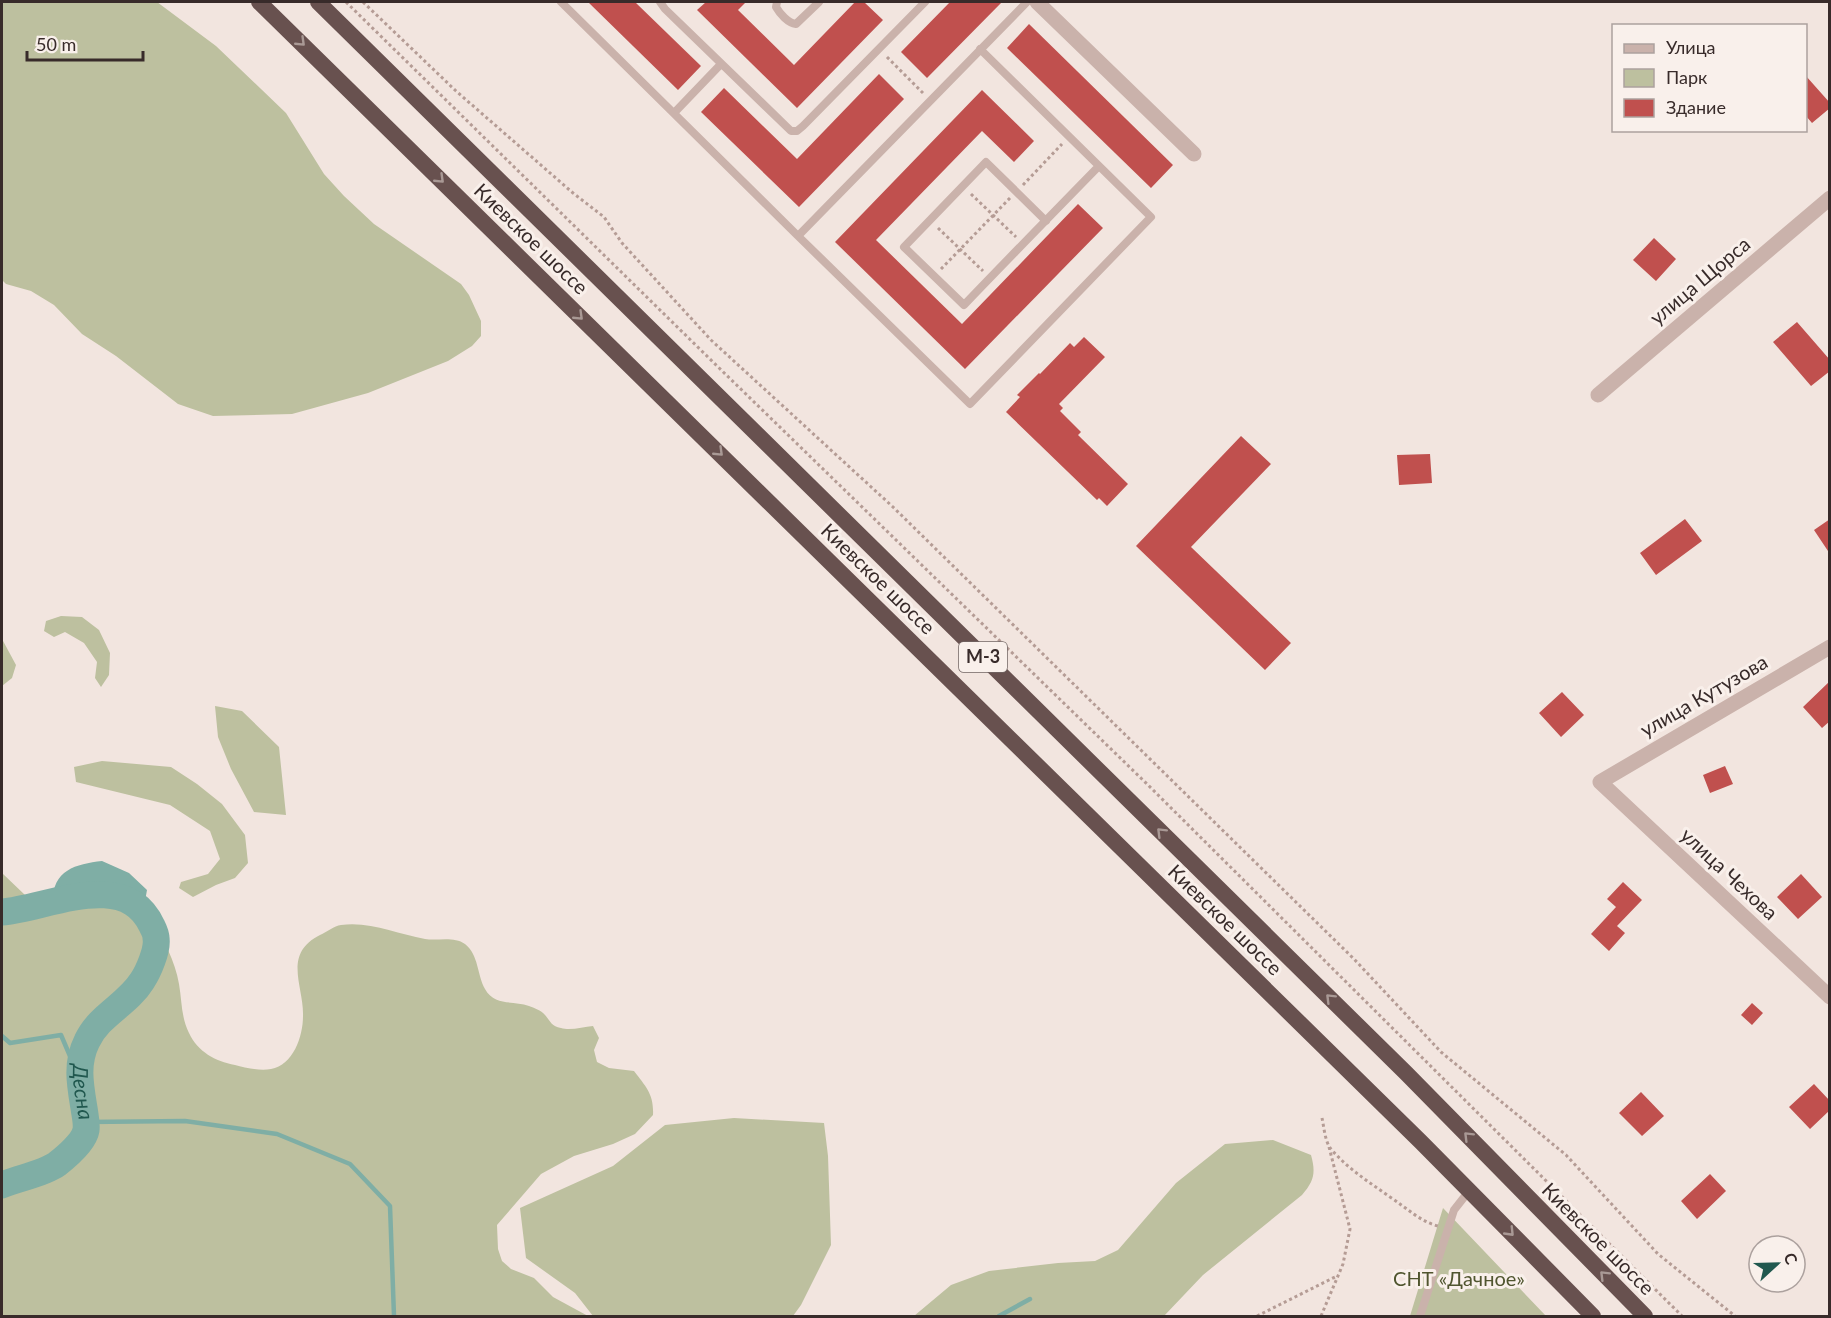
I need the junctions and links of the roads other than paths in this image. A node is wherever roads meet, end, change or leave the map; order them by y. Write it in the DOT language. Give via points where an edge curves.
graph roads {
  1 [pos="260,2"];
  2 [pos="318,2"];
  3 [pos="561,2"];
  4 [pos="660,2"];
  5 [pos="777,2"];
  6 [pos="819,2"];
  7 [pos="925,2"];
  8 [pos="1027,2"];
  9 [pos="1037,2"];
  10 [pos="980,50"];
  11 [pos="722,64"];
  12 [pos="674,113"];
  13 [pos="1194,154"];
  14 [pos="1099,166"];
  15 [pos="1830,198"];
  16 [pos="1046,220"];
  17 [pos="798,236"];
  18 [pos="1598,395"];
  19 [pos="1830,647"];
  20 [pos="1600,782"];
  21 [pos="1830,997"];
  22 [pos="1469,1191"];
  23 [pos="1420,1317"];
  24 [pos="1593,1317"];
  25 [pos="1646,1317"];
  1 -- 22 [label="highway, Киевское шоссе / М-3, one-way"];
  25 -- 2 [label="highway, Киевское шоссе / М-3, one-way" via="1389,1056"];
  3 -- 12 [label="lane"];
  4 -- 11 [label="lane"];
  5 -- 6 [label="lane" via="776,8 796,24"];
  7 -- 11 [label="lane" via="797,131 786,127"];
  8 -- 10 [label="lane"];
  9 -- 13 [label="street"];
  10 -- 14 [label="lane"];
  10 -- 17 [label="lane"];
  11 -- 12 [label="lane"];
  12 -- 17 [label="lane"];
  14 -- 16 [label="lane"];
  14 -- 17 [label="lane" via="1151,217 970,404"];
  15 -- 18 [label="street, улица Щорса"];
  16 -- 16 [label="lane" via="964,305 904,247 986,162"];
  19 -- 20 [label="street, улица Кутузова"];
  20 -- 21 [label="street, улица Чехова"];
  22 -- 23 [label="lane" via="1456,1206 1447,1228"];
  22 -- 24 [label="highway, Киевское шоссе / М-3, one-way"];
}
